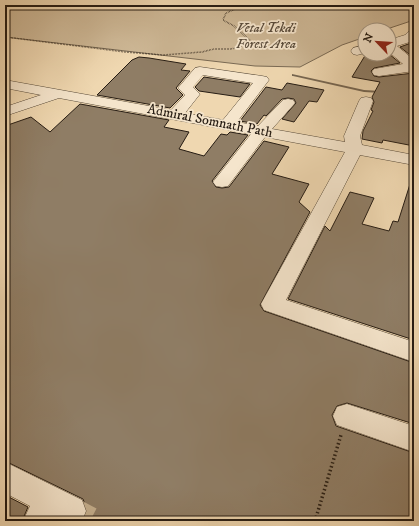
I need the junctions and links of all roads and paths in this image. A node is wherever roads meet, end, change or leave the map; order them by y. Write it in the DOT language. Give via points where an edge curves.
graph roads {
  1 [pos="245,5"];
  2 [pos="414,33"];
  3 [pos="5,37"];
  4 [pos="397,42"];
  5 [pos="397,52"];
  6 [pos="414,66"];
  7 [pos="379,72"];
  8 [pos="5,84"];
  9 [pos="59,93"];
  10 [pos="366,101"];
  11 [pos="288,103"];
  12 [pos="5,112"];
  13 [pos="175,115"];
  14 [pos="227,124"];
  15 [pos="262,131"];
  16 [pos="355,149"];
  17 [pos="414,160"];
  18 [pos="222,182"];
  19 [pos="414,352"];
  20 [pos="347,416"];
  21 [pos="414,439"];
  22 [pos="5,477"];
  23 [pos="53,510"];
  24 [pos="315,521"];
  1 -- 3 [label="path" via="226,13 223,20 253,43 231,49 163,55"];
  2 -- 4 [label="street" via="409,38"];
  5 -- 6 [label="street"];
  6 -- 7 [label="street"];
  8 -- 9 [label="street, Admiral Somnath Path"];
  9 -- 12 [label="street"];
  9 -- 13 [label="street, Admiral Somnath Path"];
  10 -- 16 [label="street" via="352,136"];
  11 -- 15 [label="street"];
  13 -- 14 [label="street, Admiral Somnath Path"];
  13 -- 14 [label="street" via="193,94 185,88 200,70 262,80"];
  14 -- 15 [label="street, Admiral Somnath Path"];
  15 -- 16 [label="street, Admiral Somnath Path"];
  15 -- 18 [label="street"];
  16 -- 17 [label="street, Admiral Somnath Path"];
  16 -- 19 [label="street" via="272,304"];
  20 -- 21 [label="street"];
  20 -- 24 [label="path"];
  22 -- 23 [label="street"];
}
